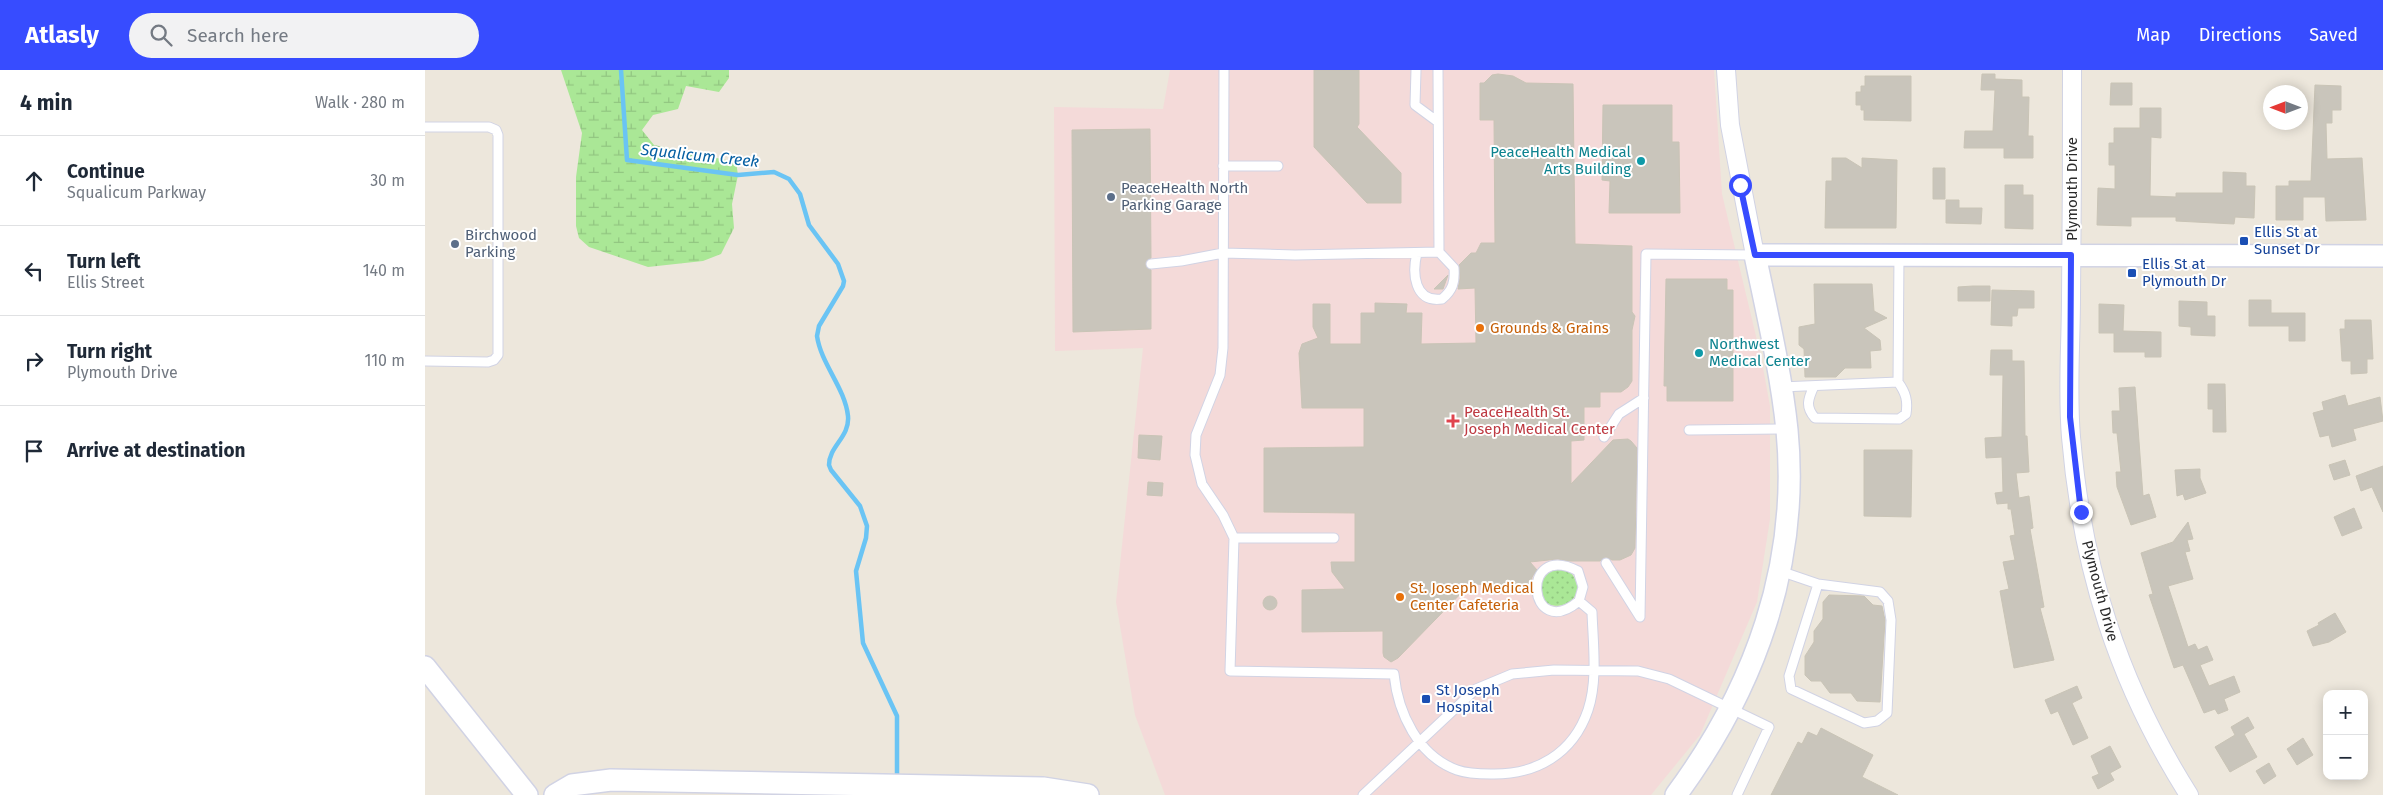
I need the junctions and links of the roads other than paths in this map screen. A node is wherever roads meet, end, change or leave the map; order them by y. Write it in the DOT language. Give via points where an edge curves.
graph roads {
  1 [pos="1224,70"];
  2 [pos="1416,70"];
  3 [pos="1439,70"];
  4 [pos="1726,70"];
  5 [pos="2072,70"];
  6 [pos="1438,122"];
  7 [pos="425,128"];
  8 [pos="1223,166"];
  9 [pos="1278,166"];
  10 [pos="1439,252"];
  11 [pos="1223,253"];
  12 [pos="1417,253"];
  13 [pos="1755,255"];
  14 [pos="1899,255"];
  15 [pos="2071,255"];
  16 [pos="2383,256"];
  17 [pos="1151,264"];
  18 [pos="425,361"];
  19 [pos="1898,382"];
  20 [pos="1814,386"];
  21 [pos="1781,387"];
  22 [pos="1644,398"];
  23 [pos="1787,429"];
  24 [pos="1689,430"];
  25 [pos="1604,437"];
  26 [pos="1235,538"];
  27 [pos="1334,538"];
  28 [pos="1606,562"];
  29 [pos="1779,571"];
  30 [pos="1818,584"];
  31 [pos="1579,601"];
  32 [pos="425,667"];
  33 [pos="1593,671"];
  34 [pos="1731,708"];
  35 [pos="1420,741"];
  36 [pos="823,790"];
  37 [pos="527,795"];
  38 [pos="555,795"];
  39 [pos="1088,795"];
  40 [pos="1363,795"];
  41 [pos="1676,795"];
  42 [pos="1737,795"];
  43 [pos="2189,795"];
  1 -- 8 [label="lane"];
  2 -- 6 [label="lane" via="1415,106"];
  3 -- 6 [label="lane"];
  4 -- 13 [label="street" via="1730,125"];
  5 -- 15 [label="street, Plymouth Drive"];
  6 -- 10 [label="lane"];
  7 -- 18 [label="lane" via="489,127 498,133 498,352 494,360 488,362"];
  8 -- 9 [label="lane"];
  8 -- 11 [label="lane"];
  10 -- 12 [label="lane"];
  10 -- 12 [label="lane" via="1454,268 1455,283 1449,294 1435,300 1420,292 1414,278"];
  11 -- 12 [label="lane"];
  11 -- 17 [label="lane"];
  11 -- 26 [label="lane" via="1220,374 1196,436 1195,456 1202,484"];
  13 -- 14 [label="street"];
  13 -- 21 [label="street"];
  13 -- 22 [label="lane" via="1646,254"];
  14 -- 15 [label="street"];
  14 -- 19 [label="lane"];
  15 -- 16 [label="street"];
  15 -- 43 [label="street, Plymouth Drive" via="2070,417 2090,560 2113,642 2130,686 2148,725"];
  19 -- 20 [label="lane"];
  19 -- 20 [label="lane" via="1906,392 1908,403 1906,414 1899,419 1815,418 1809,411 1808,400"];
  20 -- 21 [label="lane"];
  21 -- 23 [label="street"];
  22 -- 25 [label="lane" via="1619,414"];
  22 -- 28 [label="lane" via="1640,617"];
  23 -- 24 [label="lane"];
  23 -- 29 [label="street" via="1788,508"];
  26 -- 27 [label="lane"];
  26 -- 35 [label="lane" via="1231,671 1394,674 1397,698 1405,720"];
  29 -- 30 [label="lane"];
  29 -- 34 [label="street" via="1751,666"];
  30 -- 30 [label="lane" via="1789,676 1791,689 1864,723 1877,721 1887,713 1891,620 1888,601 1880,592"];
  31 -- 31 [label="lane" via="1583,586 1578,571 1567,566 1553,566 1542,571 1536,582 1536,596 1544,608 1557,613"];
  31 -- 33 [label="lane" via="1591,612"];
  32 -- 37 [label="street"];
  33 -- 34 [label="lane" via="1638,671 1669,679"];
  33 -- 35 [label="lane" via="1512,674 1476,689"];
  33 -- 35 [label="lane" via="1588,709 1580,727 1554,758 1532,769 1506,774 1457,770 1437,758"];
  34 -- 41 [label="street" via="1718,735"];
  34 -- 42 [label="lane" via="1769,727"];
  35 -- 40 [label="lane"];
  36 -- 38 [label="street" via="589,782 572,785"];
  36 -- 39 [label="street" via="870,785 937,786 1043,788"];
}
